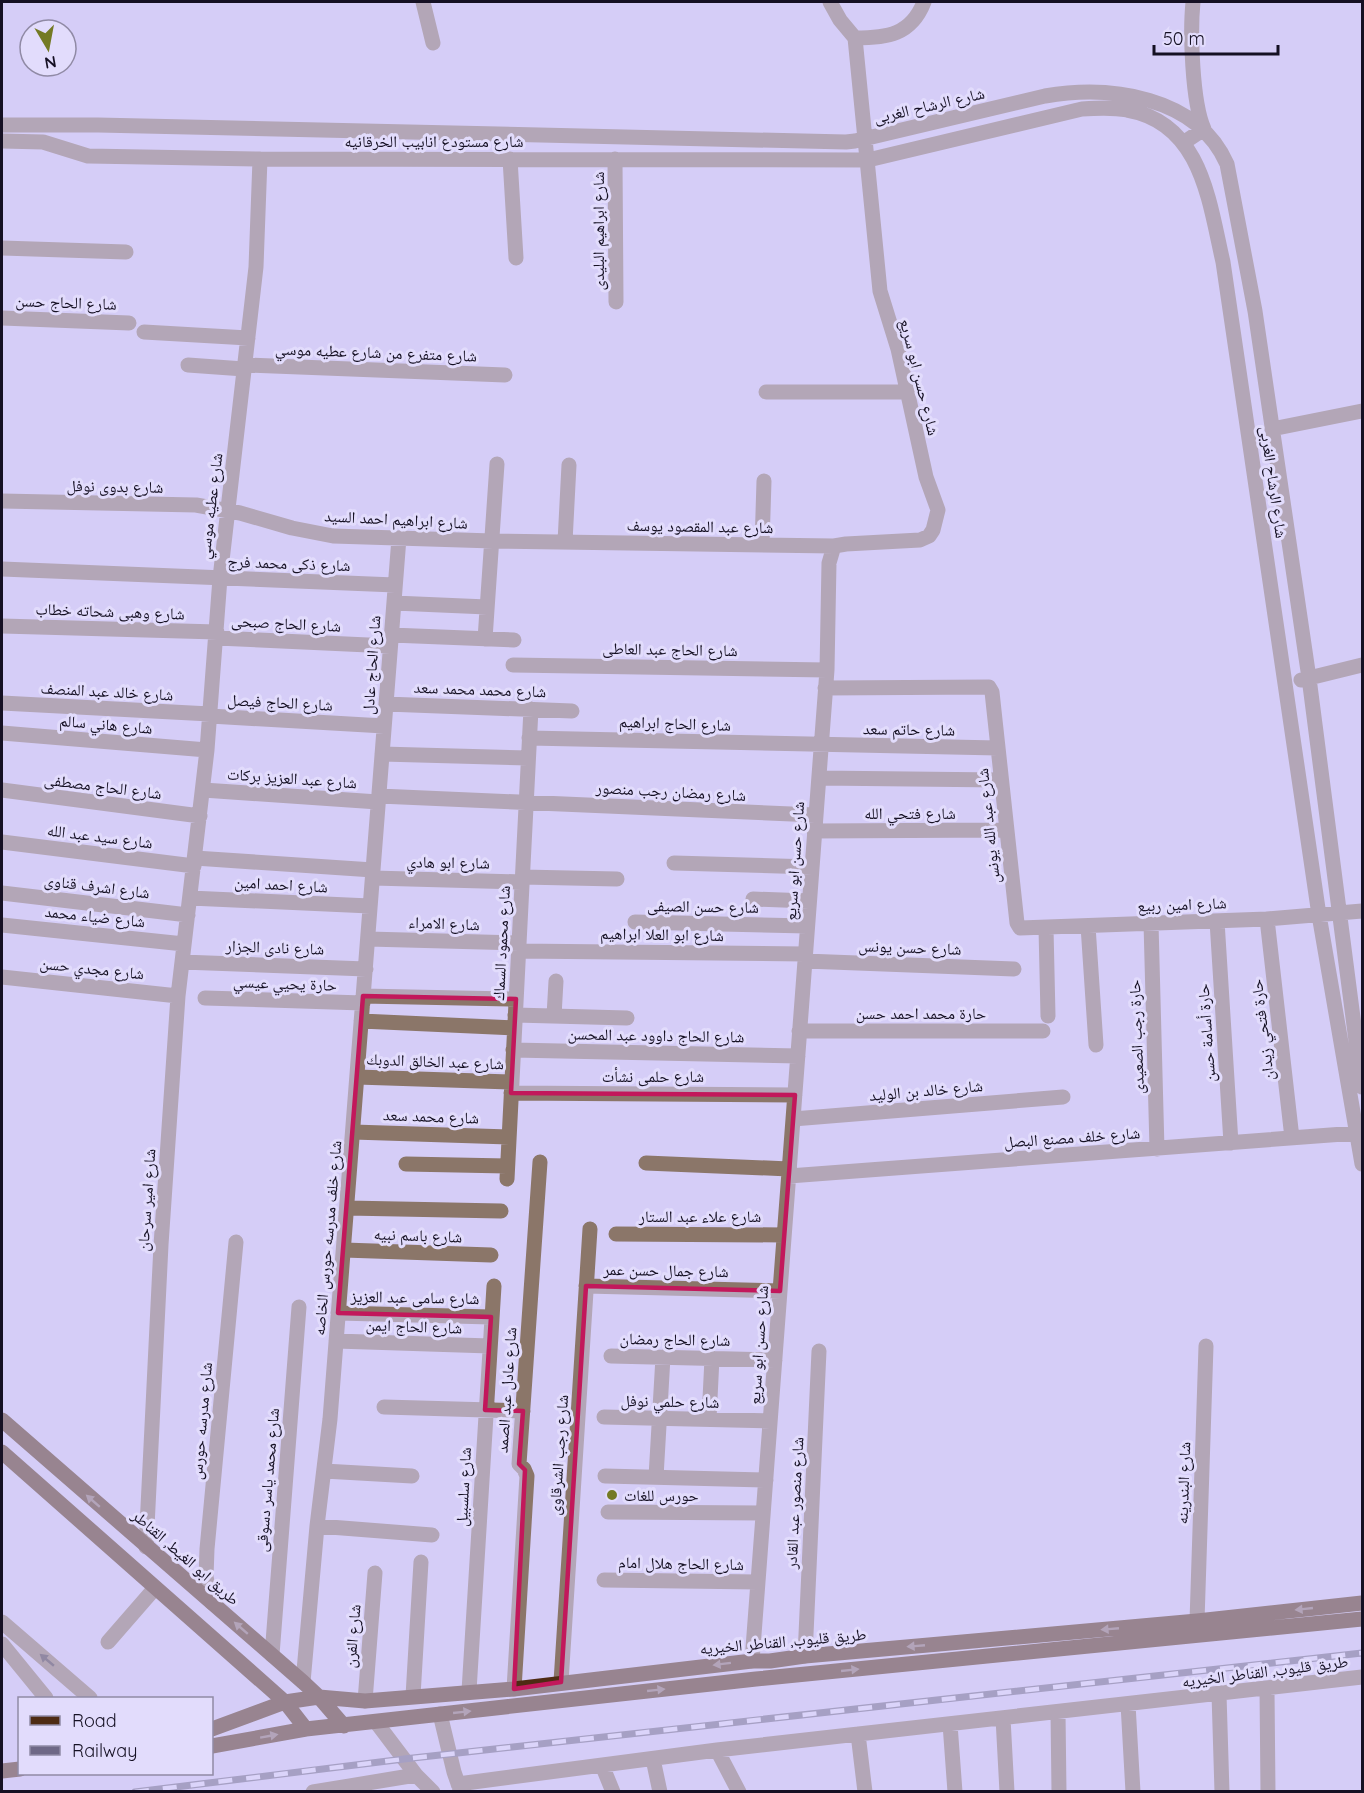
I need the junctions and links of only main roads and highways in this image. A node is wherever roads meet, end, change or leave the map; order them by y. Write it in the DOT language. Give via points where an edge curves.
graph roads {
  1 [pos="2,1420"];
  2 [pos="2,1452"];
  3 [pos="1362,1603"];
  4 [pos="1362,1619"];
  5 [pos="319,1697"];
  6 [pos="285,1702"];
  7 [pos="344,1726"];
  8 [pos="213,1729"];
  9 [pos="306,1729"];
  10 [pos="213,1746"];
  11 [pos="18,1769"];
  12 [pos="2,1771"];
  5 -- 1 [label="main road, طريق ابو الغيط, القناطر, one-way"];
  2 -- 6 [label="main road"];
  3 -- 5 [label="main road, طريق قليوب, القناطر الخيريه, one-way" via="752,1660 514,1689 365,1701"];
  7 -- 4 [label="main road, طريق قليوب, القناطر الخيريه, one-way" via="756,1679"];
  5 -- 6 [label="main road, طريق قليوب, القناطر الخيريه"];
  5 -- 7 [label="main road, طريق ابو الغيط, القناطر"];
  6 -- 8 [label="main road, طريق قليوب, القناطر الخيريه"];
  6 -- 9 [label="main road"];
  7 -- 9 [label="main road, طريق قليوب, القناطر الخيريه"];
  10 -- 9 [label="main road, طريق قليوب, القناطر الخيريه, one-way"];
  11 -- 12 [label="main road"];
}
